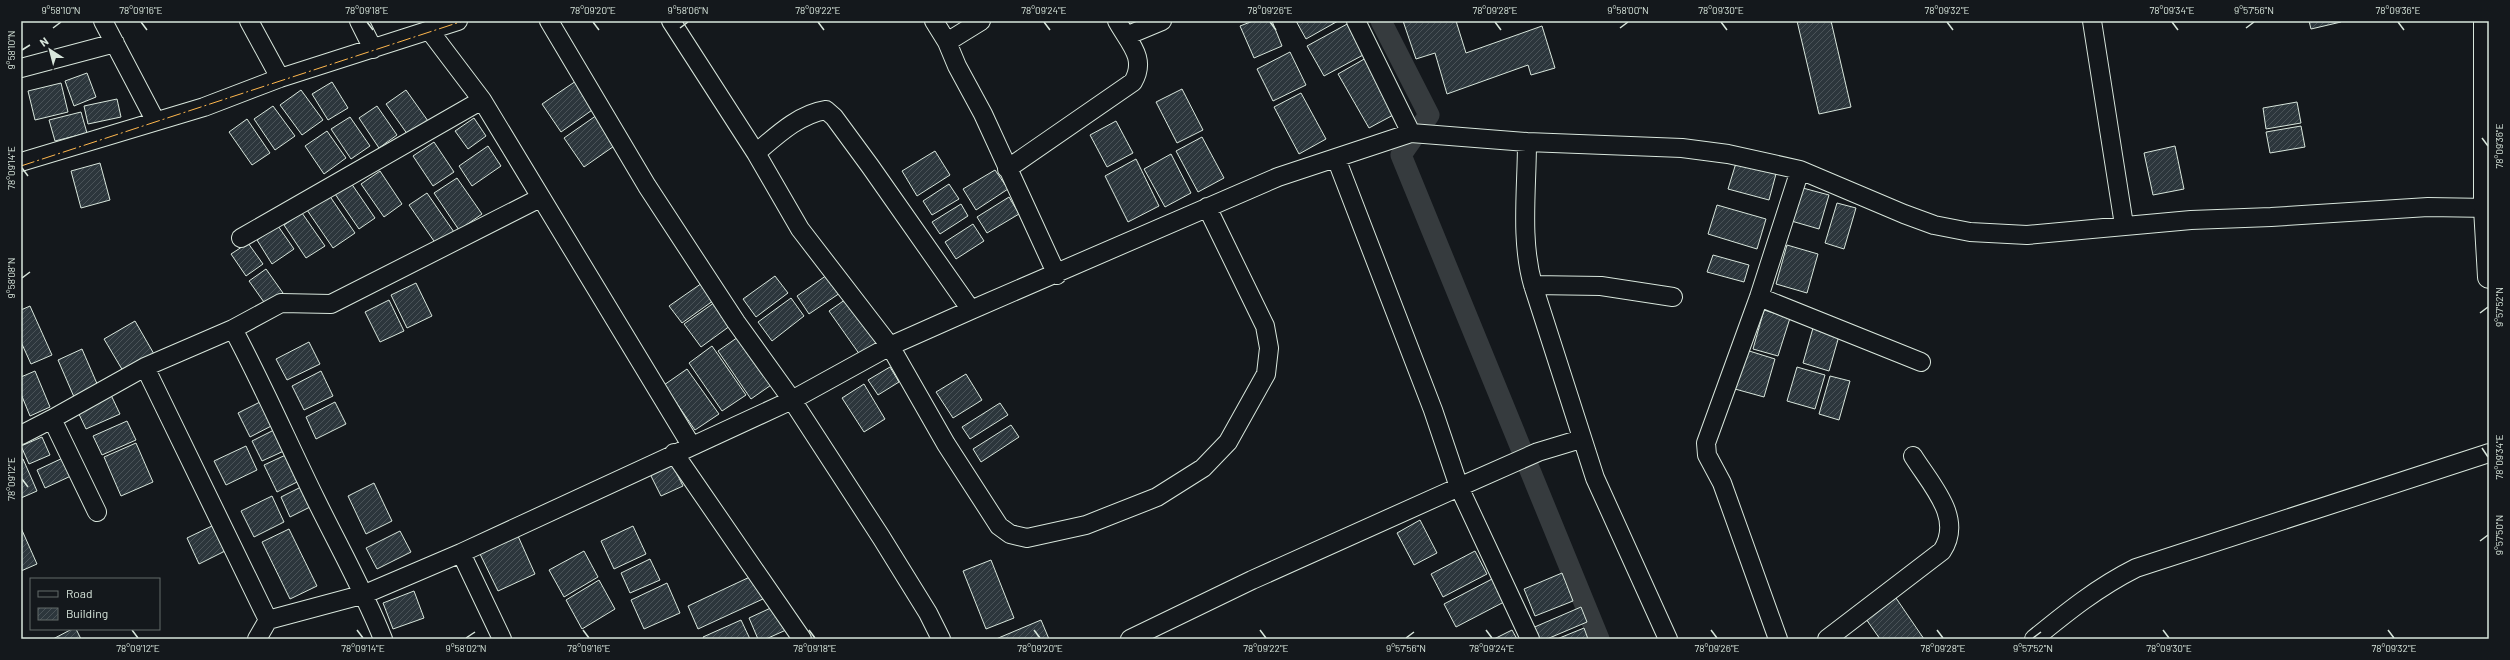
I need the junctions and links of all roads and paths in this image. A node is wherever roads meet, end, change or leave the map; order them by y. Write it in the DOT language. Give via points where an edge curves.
graph roads {
  1 [pos="103,21"];
  2 [pos="249,21"];
  3 [pos="360,21"];
  4 [pos="458,21"];
  5 [pos="549,21"];
  6 [pos="671,21"];
  7 [pos="934,21"];
  8 [pos="981,21"];
  9 [pos="1162,21"];
  10 [pos="1356,21"];
  11 [pos="2092,21"];
  12 [pos="2485,21"];
  13 [pos="1121,29"];
  14 [pos="429,30"];
  15 [pos="947,42"];
  16 [pos="115,43"];
  17 [pos="373,49"];
  18 [pos="21,68"];
  19 [pos="280,78"];
  20 [pos="482,100"];
  21 [pos="155,120"];
  22 [pos="1416,133"];
  23 [pos="1528,142"];
  24 [pos="756,153"];
  25 [pos="1336,158"];
  26 [pos="21,162"];
  27 [pos="1007,169"];
  28 [pos="1800,170"];
  29 [pos="540,198"];
  30 [pos="1207,207"];
  31 [pos="2487,208"];
  32 [pos="2124,225"];
  33 [pos="241,238"];
  34 [pos="1057,275"];
  35 [pos="2489,277"];
  36 [pos="1533,285"];
  37 [pos="1673,297"];
  38 [pos="1759,297"];
  39 [pos="971,310"];
  40 [pos="233,329"];
  41 [pos="890,346"];
  42 [pos="1922,362"];
  43 [pos="145,368"];
  44 [pos="792,400"];
  45 [pos="52,419"];
  46 [pos="21,435"];
  47 [pos="1581,439"];
  48 [pos="691,445"];
  49 [pos="674,453"];
  50 [pos="2489,453"];
  51 [pos="1913,456"];
  52 [pos="1459,487"];
  53 [pos="97,512"];
  54 [pos="462,553"];
  55 [pos="365,594"];
  56 [pos="268,620"];
  57 [pos="257,639"];
  58 [pos="383,639"];
  59 [pos="502,639"];
  60 [pos="802,639"];
  61 [pos="941,639"];
  62 [pos="1130,639"];
  63 [pos="1530,639"];
  64 [pos="1668,639"];
  65 [pos="1778,639"];
  66 [pos="1827,639"];
  67 [pos="2034,639"];
  1 -- 16 [label="street"];
  2 -- 19 [label="street"];
  3 -- 17 [label="street"];
  4 -- 14 [label="street"];
  5 -- 44 [label="street" via="647,186 736,322"];
  6 -- 24 [label="street"];
  7 -- 15 [label="street"];
  8 -- 15 [label="street"];
  9 -- 13 [label="street"];
  10 -- 22 [label="street"];
  11 -- 32 [label="street"];
  12 -- 31 [label="main road"];
  13 -- 27 [label="street" via="1139,59 1139,72 1133,82"];
  14 -- 17 [label="street"];
  14 -- 20 [label="street"];
  15 -- 27 [label="street"];
  16 -- 18 [label="street"];
  16 -- 21 [label="street"];
  17 -- 19 [label="street"];
  19 -- 21 [label="street" via="204,106"];
  20 -- 29 [label="street"];
  20 -- 33 [label="street"];
  21 -- 26 [label="street"];
  22 -- 23 [label="street"];
  22 -- 25 [label="street"];
  23 -- 28 [label="street" via="1682,148 1728,154"];
  23 -- 36 [label="street" via="1526,245 1528,269"];
  24 -- 39 [label="street" via="776,135 812,112 826,110 870,166"];
  24 -- 41 [label="street" via="800,229"];
  25 -- 30 [label="street" via="1278,177"];
  25 -- 52 [label="street" via="1433,410"];
  27 -- 34 [label="street"];
  28 -- 32 [label="street" via="1934,225 1970,232 2027,235"];
  28 -- 38 [label="street"];
  29 -- 40 [label="street" via="331,304 281,303"];
  29 -- 48 [label="street"];
  30 -- 34 [label="street"];
  30 -- 41 [label="street" via="1265,326 1269,348 1266,374 1228,442 1203,468 1157,497 1086,525 1027,538 1010,534 999,526 946,444"];
  31 -- 32 [label="street" via="2428,207"];
  31 -- 35 [label="main road"];
  34 -- 39 [label="street"];
  36 -- 37 [label="street" via="1601,286"];
  36 -- 47 [label="street"];
  38 -- 42 [label="street"];
  38 -- 65 [label="street" via="1706,443 1707,455 1722,483"];
  39 -- 41 [label="street"];
  40 -- 43 [label="street"];
  40 -- 55 [label="street"];
  41 -- 44 [label="street"];
  43 -- 45 [label="street"];
  43 -- 56 [label="street"];
  44 -- 48 [label="street"];
  44 -- 61 [label="street" via="928,613"];
  45 -- 46 [label="street"];
  45 -- 53 [label="street"];
  47 -- 52 [label="street" via="1538,452"];
  47 -- 64 [label="street" via="1595,478"];
  48 -- 49 [label="street"];
  49 -- 54 [label="street"];
  49 -- 60 [label="street"];
  50 -- 67 [label="street" via="2136,568 2107,582 2081,600"];
  51 -- 66 [label="street" via="1946,508 1951,524 1950,540 1942,551"];
  52 -- 62 [label="street" via="1252,580"];
  52 -- 63 [label="street"];
  54 -- 55 [label="street"];
  54 -- 59 [label="street"];
  55 -- 56 [label="street"];
  55 -- 58 [label="street"];
  56 -- 57 [label="street"];
}
